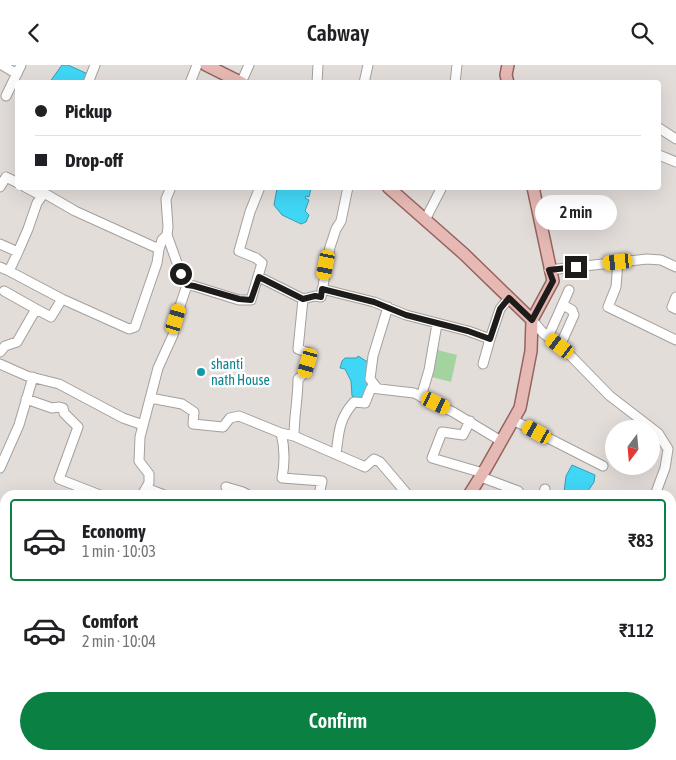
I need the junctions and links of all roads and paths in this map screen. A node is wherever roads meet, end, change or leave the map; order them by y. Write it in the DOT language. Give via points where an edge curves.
graph roads {
  1 [pos="2,65"];
  2 [pos="96,65"];
  3 [pos="197,65"];
  4 [pos="206,65"];
  5 [pos="248,65"];
  6 [pos="318,65"];
  7 [pos="368,65"];
  8 [pos="457,65"];
  9 [pos="508,65"];
  10 [pos="19,69"];
  11 [pos="89,80"];
  12 [pos="191,80"];
  13 [pos="238,80"];
  14 [pos="243,80"];
  15 [pos="317,80"];
  16 [pos="365,80"];
  17 [pos="455,80"];
  18 [pos="507,80"];
  19 [pos="6,96"];
  20 [pos="661,130"];
  21 [pos="676,139"];
  22 [pos="661,156"];
  23 [pos="676,162"];
  24 [pos="15,182"];
  25 [pos="0,187"];
  26 [pos="167,190"];
  27 [pos="259,190"];
  28 [pos="347,190"];
  29 [pos="391,190"];
  30 [pos="440,190"];
  31 [pos="534,190"];
  32 [pos="44,192"];
  33 [pos="536,205"];
  34 [pos="572,210"];
  35 [pos="425,220"];
  36 [pos="167,235"];
  37 [pos="0,244"];
  38 [pos="159,249"];
  39 [pos="18,252"];
  40 [pos="618,262"];
  41 [pos="0,267"];
  42 [pos="676,267"];
  43 [pos="549,270"];
  44 [pos="9,271"];
  45 [pos="259,277"];
  46 [pos="187,285"];
  47 [pos="322,289"];
  48 [pos="4,291"];
  49 [pos="569,291"];
  50 [pos="676,297"];
  51 [pos="509,298"];
  52 [pos="62,299"];
  53 [pos="303,299"];
  54 [pos="563,305"];
  55 [pos="388,307"];
  56 [pos="36,309"];
  57 [pos="676,309"];
  58 [pos="532,320"];
  59 [pos="437,324"];
  60 [pos="548,337"];
  61 [pos="490,339"];
  62 [pos="676,340"];
  63 [pos="560,346"];
  64 [pos="0,353"];
  65 [pos="0,364"];
  66 [pos="483,364"];
  67 [pos="33,377"];
  68 [pos="377,388"];
  69 [pos="150,397"];
  70 [pos="421,397"];
  71 [pos="26,399"];
  72 [pos="513,420"];
  73 [pos="470,421"];
  74 [pos="143,425"];
  75 [pos="281,433"];
  76 [pos="294,436"];
  77 [pos="501,441"];
  78 [pos="672,450"];
  79 [pos="336,454"];
  80 [pos="603,466"];
  81 [pos="0,468"];
  82 [pos="482,475"];
  83 [pos="226,487"];
  84 [pos="87,490"];
  85 [pos="145,490"];
  86 [pos="239,490"];
  87 [pos="320,490"];
  88 [pos="404,490"];
  89 [pos="472,490"];
  90 [pos="516,490"];
  91 [pos="657,490"];
  1 -- 10 [label="street"];
  2 -- 11 [label="street"];
  3 -- 12 [label="street"];
  4 -- 13 [label="main road"];
  5 -- 14 [label="street"];
  6 -- 15 [label="street"];
  7 -- 16 [label="street"];
  8 -- 17 [label="street"];
  9 -- 18 [label="main road"];
  10 -- 19 [label="street"];
  20 -- 21 [label="street"];
  22 -- 23 [label="street"];
  24 -- 25 [label="street" via="6,177"];
  26 -- 36 [label="street"];
  27 -- 45 [label="street" via="239,251 262,263"];
  28 -- 47 [label="street" via="341,221 330,247"];
  29 -- 35 [label="main road"];
  30 -- 35 [label="street"];
  31 -- 33 [label="main road"];
  32 -- 38 [label="street" via="75,211"];
  32 -- 39 [label="street"];
  33 -- 34 [label="street"];
  33 -- 43 [label="main road"];
  35 -- 51 [label="main road"];
  36 -- 38 [label="street"];
  36 -- 46 [label="street"];
  37 -- 39 [label="street"];
  38 -- 52 [label="street" via="139,318 132,329"];
  39 -- 44 [label="street"];
  40 -- 42 [label="street" via="661,260"];
  40 -- 43 [label="street"];
  40 -- 62 [label="street" via="616,287 608,307"];
  41 -- 44 [label="street"];
  43 -- 58 [label="main road" via="553,281"];
  44 -- 52 [label="street"];
  45 -- 46 [label="street" via="251,300"];
  45 -- 53 [label="street"];
  46 -- 69 [label="street"];
  47 -- 53 [label="street" via="321,297"];
  47 -- 55 [label="street"];
  48 -- 56 [label="street"];
  49 -- 54 [label="street"];
  50 -- 57 [label="street" via="672,307"];
  51 -- 58 [label="main road"];
  51 -- 61 [label="street" via="500,309"];
  52 -- 56 [label="street" via="51,317"];
  53 -- 76 [label="street" via="298,349 309,353 305,374 298,379"];
  54 -- 60 [label="street"];
  54 -- 63 [label="street" via="572,309 574,315"];
  55 -- 59 [label="street"];
  55 -- 68 [label="street" via="373,356 370,379"];
  56 -- 64 [label="street" via="17,342 4,347"];
  58 -- 60 [label="street"];
  58 -- 72 [label="main road" via="531,351 520,408"];
  59 -- 61 [label="street"];
  59 -- 70 [label="street"];
  60 -- 63 [label="street"];
  61 -- 66 [label="street"];
  63 -- 78 [label="street" via="610,396 658,433"];
  65 -- 67 [label="street"];
  67 -- 71 [label="street"];
  67 -- 74 [label="street" via="59,385 123,419"];
  68 -- 70 [label="street" via="414,393"];
  68 -- 79 [label="street" via="371,388 365,403 354,402 344,413"];
  69 -- 74 [label="street"];
  69 -- 75 [label="street" via="182,404 194,412 193,424 223,427 230,418 239,416"];
  70 -- 73 [label="street"];
  71 -- 81 [label="street"];
  71 -- 84 [label="street" via="63,409 78,427 59,479"];
  72 -- 77 [label="main road"];
  72 -- 80 [label="street"];
  73 -- 77 [label="street"];
  73 -- 82 [label="street" via="463,435 442,432 432,458"];
  74 -- 85 [label="street" via="139,461 149,474"];
  75 -- 76 [label="street"];
  75 -- 87 [label="street" via="282,478 322,481"];
  76 -- 79 [label="street"];
  77 -- 82 [label="main road"];
  78 -- 91 [label="street"];
  79 -- 88 [label="street" via="365,467 374,459 380,461"];
  82 -- 89 [label="main road"];
  82 -- 90 [label="street"];
  83 -- 86 [label="street"];
}
